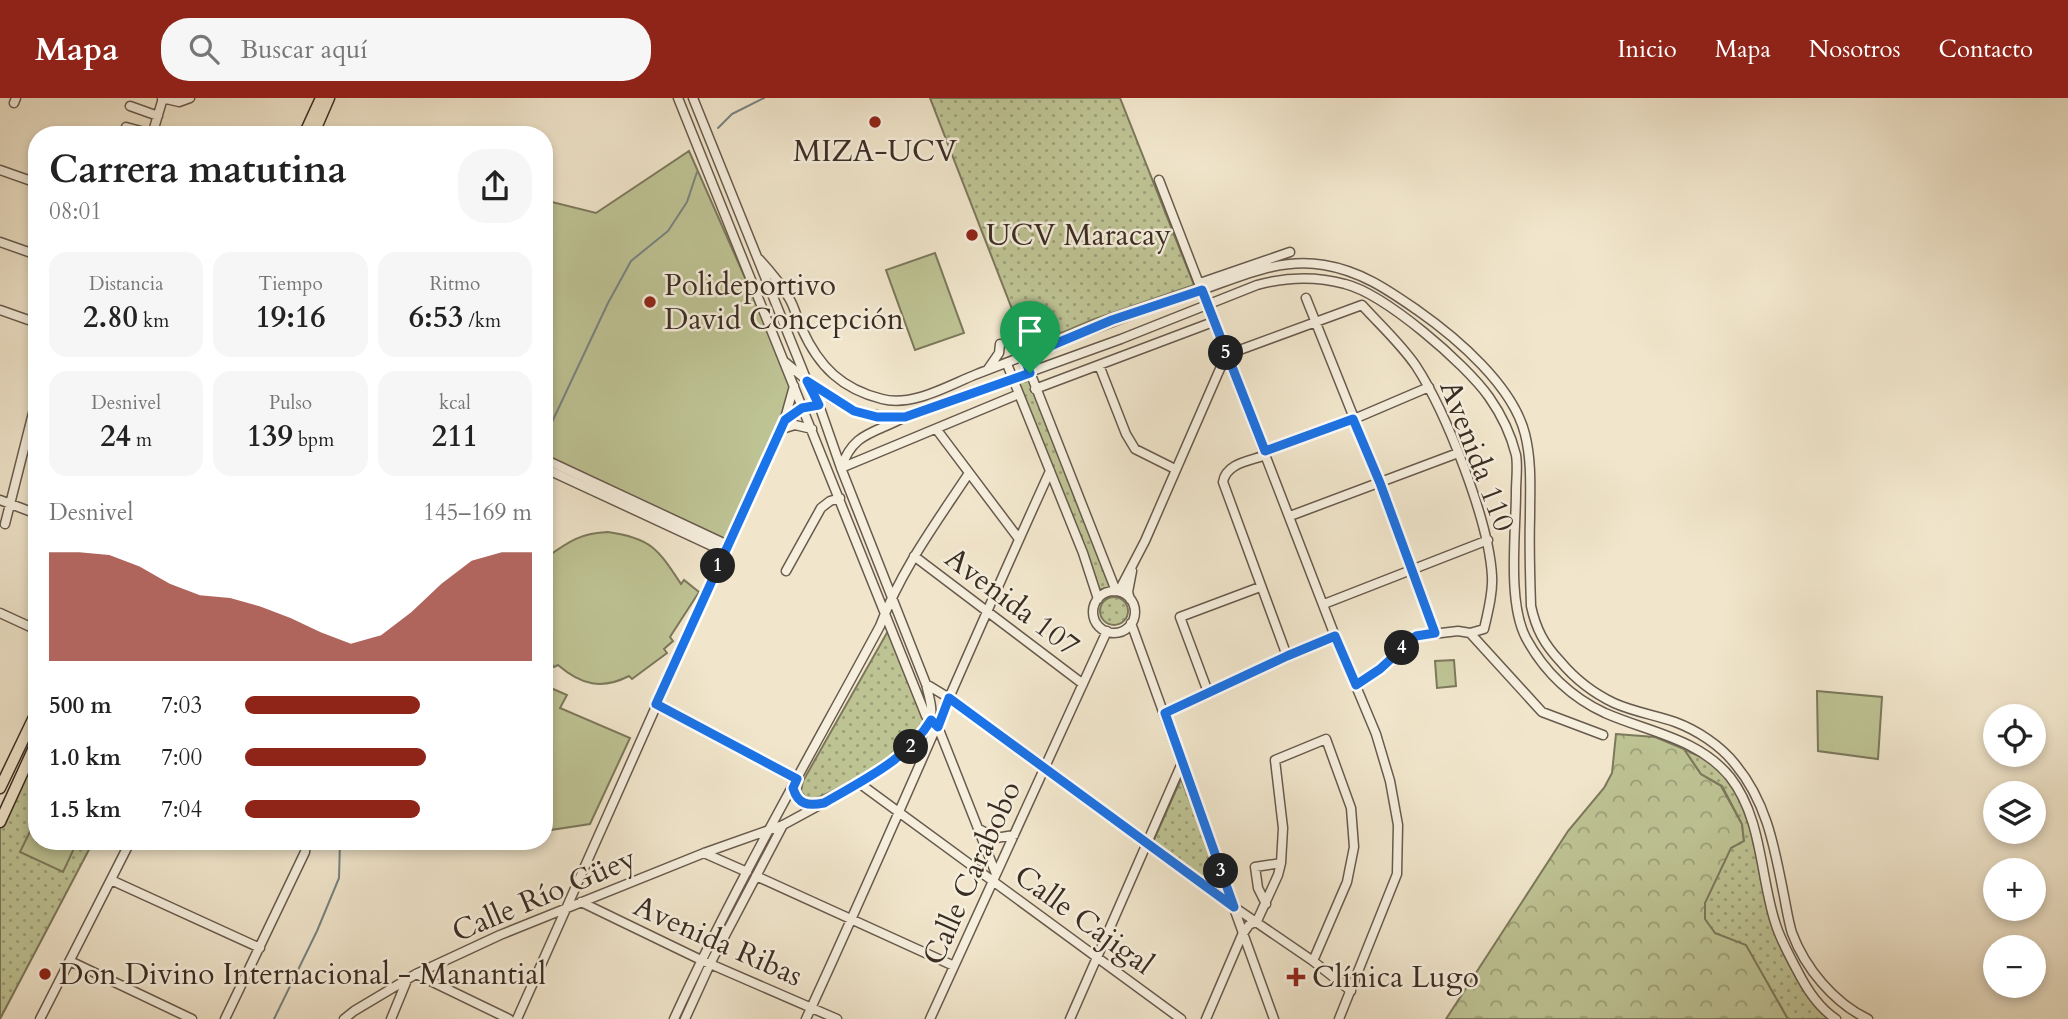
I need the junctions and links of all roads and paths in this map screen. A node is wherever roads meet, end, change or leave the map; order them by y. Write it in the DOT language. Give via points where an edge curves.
graph roads {
  1 [pos="163,98"];
  2 [pos="190,98"];
  3 [pos="321,98"];
  4 [pos="330,98"];
  5 [pos="678,98"];
  6 [pos="693,98"];
  7 [pos="130,106"];
  8 [pos="158,116"];
  9 [pos="155,126"];
  10 [pos="308,126"];
  11 [pos="317,126"];
  12 [pos="0,170"];
  13 [pos="28,180"];
  14 [pos="1159,180"];
  15 [pos="0,242"];
  16 [pos="28,252"];
  17 [pos="1290,252"];
  18 [pos="759,259"];
  19 [pos="1201,286"];
  20 [pos="1306,298"];
  21 [pos="1208,303"];
  22 [pos="0,310"];
  23 [pos="28,320"];
  24 [pos="1213,322"];
  25 [pos="1317,324"];
  26 [pos="1014,333"];
  27 [pos="1000,344"];
  28 [pos="1046,349"];
  29 [pos="1226,355"];
  30 [pos="1024,357"];
  31 [pos="785,362"];
  32 [pos="1007,364"];
  33 [pos="1099,365"];
  34 [pos="987,370"];
  35 [pos="1030,373"];
  36 [pos="1013,379"];
  37 [pos="807,381"];
  38 [pos="794,386"];
  39 [pos="1429,387"];
  40 [pos="1035,389"];
  41 [pos="1019,394"];
  42 [pos="819,405"];
  43 [pos="802,408"];
  44 [pos="905,417"];
  45 [pos="1353,419"];
  46 [pos="785,420"];
  47 [pos="782,429"];
  48 [pos="812,429"];
  49 [pos="937,429"];
  50 [pos="28,431"];
  51 [pos="1265,453"];
  52 [pos="1458,453"];
  53 [pos="553,466"];
  54 [pos="841,468"];
  55 [pos="1175,469"];
  56 [pos="1051,471"];
  57 [pos="969,473"];
  58 [pos="1380,483"];
  59 [pos="840,498"];
  60 [pos="0,499"];
  61 [pos="9,503"];
  62 [pos="28,510"];
  63 [pos="1290,516"];
  64 [pos="5,524"];
  65 [pos="1019,539"];
  66 [pos="1488,540"];
  67 [pos="726,548"];
  68 [pos="914,556"];
  69 [pos="1133,565"];
  70 [pos="1412,568"];
  71 [pos="786,571"];
  72 [pos="1260,587"];
  73 [pos="1118,592"];
  74 [pos="892,595"];
  75 [pos="1098,599"];
  76 [pos="1130,599"];
  77 [pos="1324,604"];
  78 [pos="986,610"];
  79 [pos="0,613"];
  80 [pos="885,613"];
  81 [pos="1131,623"];
  82 [pos="28,626"];
  83 [pos="1107,631"];
  84 [pos="1435,633"];
  85 [pos="1470,633"];
  86 [pos="1335,636"];
  87 [pos="1287,656"];
  88 [pos="926,684"];
  89 [pos="1083,684"];
  90 [pos="1356,685"];
  91 [pos="1208,692"];
  92 [pos="949,698"];
  93 [pos="656,704"];
  94 [pos="1165,713"];
  95 [pos="931,720"];
  96 [pos="938,727"];
  97 [pos="28,730"];
  98 [pos="1603,735"];
  99 [pos="28,761"];
  100 [pos="1182,763"];
  101 [pos="1044,769"];
  102 [pos="795,783"];
  103 [pos="859,783"];
  104 [pos="0,788"];
  105 [pos="824,803"];
  106 [pos="900,813"];
  107 [pos="0,822"];
  108 [pos="783,825"];
  109 [pos="980,830"];
  110 [pos="770,831"];
  111 [pos="1013,835"];
  112 [pos="1148,844"];
  113 [pos="126,850"];
  114 [pos="305,850"];
  115 [pos="705,853"];
  116 [pos="1281,863"];
  117 [pos="747,873"];
  118 [pos="756,876"];
  119 [pos="994,877"];
  120 [pos="111,880"];
  121 [pos="582,902"];
  122 [pos="1266,904"];
  123 [pos="1234,907"];
  124 [pos="568,908"];
  125 [pos="851,919"];
  126 [pos="1257,921"];
  127 [pos="1242,935"];
  128 [pos="260,948"];
  129 [pos="1098,957"];
  130 [pos="701,960"];
  131 [pos="70,961"];
  132 [pos="1313,961"];
  133 [pos="710,964"];
  134 [pos="954,966"];
  135 [pos="416,974"];
  136 [pos="407,980"];
  137 [pos="1351,991"];
  138 [pos="811,1008"];
  139 [pos="40,1019"];
  140 [pos="191,1019"];
  141 [pos="225,1019"];
  142 [pos="344,1019"];
  143 [pos="391,1019"];
  144 [pos="509,1019"];
  145 [pos="517,1019"];
  146 [pos="674,1019"];
  147 [pos="685,1019"];
  148 [pos="806,1019"];
  149 [pos="837,1019"];
  150 [pos="930,1019"];
  151 [pos="1070,1019"];
  152 [pos="1181,1019"];
  153 [pos="1206,1019"];
  154 [pos="1274,1019"];
  155 [pos="1339,1019"];
  156 [pos="1836,1019"];
  157 [pos="1868,1019"];
  1 -- 2 [label="street" via="179,102"];
  1 -- 8 [label="street"];
  3 -- 10 [label="main road"];
  4 -- 11 [label="main road"];
  5 -- 31 [label="street"];
  6 -- 18 [label="street"];
  7 -- 8 [label="street"];
  8 -- 9 [label="street"];
  12 -- 13 [label="street"];
  14 -- 19 [label="street"];
  15 -- 16 [label="street"];
  17 -- 19 [label="street"];
  18 -- 34 [label="street" via="790,299 802,330 832,375 855,390 886,400 918,398"];
  18 -- 37 [label="street"];
  19 -- 21 [label="street"];
  19 -- 28 [label="street"];
  19 -- 157 [label="street" via="1276,265 1305,263 1350,270 1422,313 1487,371 1509,400 1524,431 1530,459 1531,606 1545,644 1593,692 1681,725 1712,742 1734,762 1754,789 1765,816 1792,932 1802,953 1820,980"];
  20 -- 25 [label="street"];
  21 -- 24 [label="street"];
  21 -- 35 [label="street"];
  21 -- 156 [label="street" via="1278,279 1347,285 1376,298 1473,377 1502,419 1516,457 1515,596 1524,634 1535,654 1570,692 1588,704 1685,742 1711,758 1729,777 1746,801 1783,943 1805,987"];
  22 -- 23 [label="street"];
  24 -- 29 [label="street"];
  24 -- 33 [label="street"];
  25 -- 29 [label="street"];
  25 -- 39 [label="street, Avenida 110" via="1362,306 1414,363"];
  25 -- 45 [label="street"];
  26 -- 28 [label="street" via="1022,344"];
  27 -- 34 [label="street"];
  28 -- 30 [label="street"];
  29 -- 51 [label="street"];
  29 -- 55 [label="street"];
  30 -- 32 [label="street"];
  30 -- 35 [label="street"];
  31 -- 37 [label="street"];
  31 -- 38 [label="street"];
  32 -- 34 [label="street"];
  32 -- 36 [label="street"];
  33 -- 40 [label="street"];
  33 -- 55 [label="street" via="1135,449"];
  35 -- 36 [label="street"];
  35 -- 40 [label="street"];
  36 -- 41 [label="street"];
  36 -- 44 [label="street"];
  37 -- 42 [label="street"];
  37 -- 44 [label="street" via="854,411"];
  38 -- 43 [label="street"];
  38 -- 46 [label="street"];
  39 -- 45 [label="street"];
  39 -- 52 [label="street, Avenida 110"];
  40 -- 73 [label="street"];
  41 -- 49 [label="street"];
  41 -- 56 [label="street"];
  42 -- 43 [label="street"];
  42 -- 54 [label="street"];
  43 -- 46 [label="street"];
  43 -- 48 [label="street"];
  44 -- 54 [label="street" via="858,439 847,450"];
  45 -- 51 [label="street"];
  45 -- 58 [label="street"];
  46 -- 47 [label="street"];
  47 -- 48 [label="street" via="795,425"];
  47 -- 67 [label="street"];
  48 -- 59 [label="street"];
  49 -- 54 [label="street"];
  49 -- 57 [label="street"];
  50 -- 61 [label="street"];
  51 -- 63 [label="street"];
  51 -- 72 [label="street" via="1229,468 1223,482"];
  52 -- 58 [label="street"];
  52 -- 66 [label="street, Avenida 110"];
  53 -- 67 [label="street"];
  54 -- 74 [label="street"];
  55 -- 69 [label="street"];
  56 -- 65 [label="street"];
  56 -- 75 [label="street"];
  57 -- 65 [label="street"];
  57 -- 68 [label="street"];
  58 -- 63 [label="street"];
  58 -- 70 [label="street"];
  59 -- 71 [label="street" via="821,508"];
  59 -- 80 [label="street"];
  60 -- 61 [label="street"];
  61 -- 62 [label="street"];
  61 -- 64 [label="street"];
  63 -- 77 [label="street"];
  65 -- 78 [label="street"];
  66 -- 70 [label="street"];
  66 -- 85 [label="street, Avenida 110" via="1492,578 1488,612 1484,629"];
  67 -- 93 [label="street"];
  68 -- 74 [label="street"];
  68 -- 78 [label="street, Avenida 107"];
  69 -- 73 [label="street"];
  69 -- 76 [label="street"];
  70 -- 77 [label="street"];
  70 -- 84 [label="street"];
  72 -- 87 [label="street"];
  72 -- 91 [label="street" via="1180,617"];
  73 -- 75 [label="street"];
  73 -- 76 [label="street"];
  74 -- 80 [label="street"];
  74 -- 88 [label="street"];
  75 -- 83 [label="street" via="1094,617"];
  76 -- 81 [label="street" via="1134,608"];
  77 -- 86 [label="street"];
  78 -- 89 [label="street, Avenida 107"];
  78 -- 92 [label="street"];
  79 -- 82 [label="street"];
  80 -- 95 [label="street"];
  80 -- 102 [label="street"];
  81 -- 83 [label="street" via="1120,631"];
  81 -- 94 [label="street"];
  83 -- 89 [label="street, Calle Carabobo"];
  84 -- 85 [label="street"];
  84 -- 90 [label="street" via="1416,636"];
  85 -- 98 [label="street" via="1542,712"];
  86 -- 87 [label="street"];
  86 -- 90 [label="street"];
  87 -- 91 [label="street"];
  88 -- 92 [label="street"];
  88 -- 95 [label="street"];
  89 -- 101 [label="street, Calle Carabobo"];
  90 -- 137 [label="street" via="1390,781 1399,849 1397,874"];
  91 -- 94 [label="street"];
  92 -- 96 [label="street"];
  92 -- 101 [label="street"];
  93 -- 102 [label="street"];
  93 -- 124 [label="street"];
  94 -- 100 [label="street"];
  95 -- 96 [label="street"];
  95 -- 103 [label="street, Calle Río Güey" via="911,748"];
  96 -- 106 [label="street"];
  96 -- 109 [label="street"];
  97 -- 104 [label="main road"];
  99 -- 107 [label="main road"];
  100 -- 112 [label="street"];
  100 -- 123 [label="street"];
  101 -- 111 [label="street, Calle Carabobo"];
  101 -- 112 [label="street"];
  102 -- 105 [label="street" via="796,797 803,804"];
  102 -- 110 [label="street"];
  103 -- 105 [label="street, Calle Río Güey"];
  103 -- 106 [label="street, Calle Cajigal"];
  105 -- 108 [label="street, Calle Río Güey"];
  106 -- 119 [label="street, Calle Cajigal"];
  106 -- 125 [label="street"];
  108 -- 110 [label="street, Calle Río Güey"];
  108 -- 118 [label="street"];
  109 -- 111 [label="street" via="996,838"];
  109 -- 119 [label="street"];
  110 -- 115 [label="street, Calle Río Güey"];
  110 -- 117 [label="street"];
  111 -- 119 [label="street, Calle Carabobo"];
  112 -- 123 [label="street"];
  112 -- 129 [label="street"];
  113 -- 120 [label="street"];
  114 -- 128 [label="street"];
  115 -- 117 [label="street"];
  115 -- 121 [label="street, Calle Río Güey"];
  116 -- 122 [label="street"];
  116 -- 122 [label="street" via="1254,869"];
  116 -- 132 [label="street" via="1283,828 1275,760 1328,739 1353,818 1354,847 1347,882"];
  117 -- 130 [label="street"];
  118 -- 125 [label="street"];
  118 -- 133 [label="street"];
  119 -- 129 [label="street, Calle Cajigal"];
  119 -- 134 [label="street, Calle Carabobo"];
  120 -- 128 [label="street"];
  120 -- 131 [label="street"];
  121 -- 124 [label="street, Calle Río Güey"];
  121 -- 130 [label="street, Avenida Ribas"];
  122 -- 126 [label="street"];
  123 -- 126 [label="street"];
  123 -- 127 [label="street"];
  124 -- 135 [label="street, Calle Río Güey"];
  124 -- 145 [label="street"];
  125 -- 134 [label="street"];
  125 -- 138 [label="street"];
  126 -- 127 [label="street"];
  126 -- 132 [label="street"];
  127 -- 153 [label="street"];
  127 -- 154 [label="street"];
  128 -- 141 [label="street"];
  129 -- 151 [label="street"];
  129 -- 152 [label="street, Calle Cajigal"];
  130 -- 133 [label="street, Avenida Ribas"];
  130 -- 146 [label="street"];
  131 -- 139 [label="street"];
  131 -- 140 [label="street"];
  132 -- 137 [label="street"];
  133 -- 138 [label="street, Avenida Ribas"];
  133 -- 147 [label="street"];
  134 -- 150 [label="street, Calle Carabobo"];
  135 -- 136 [label="street, Calle Río Güey"];
  135 -- 144 [label="street"];
  136 -- 142 [label="street, Calle Río Güey"];
  136 -- 143 [label="street"];
  137 -- 155 [label="street"];
  138 -- 148 [label="street"];
  138 -- 149 [label="street, Avenida Ribas"];
}
